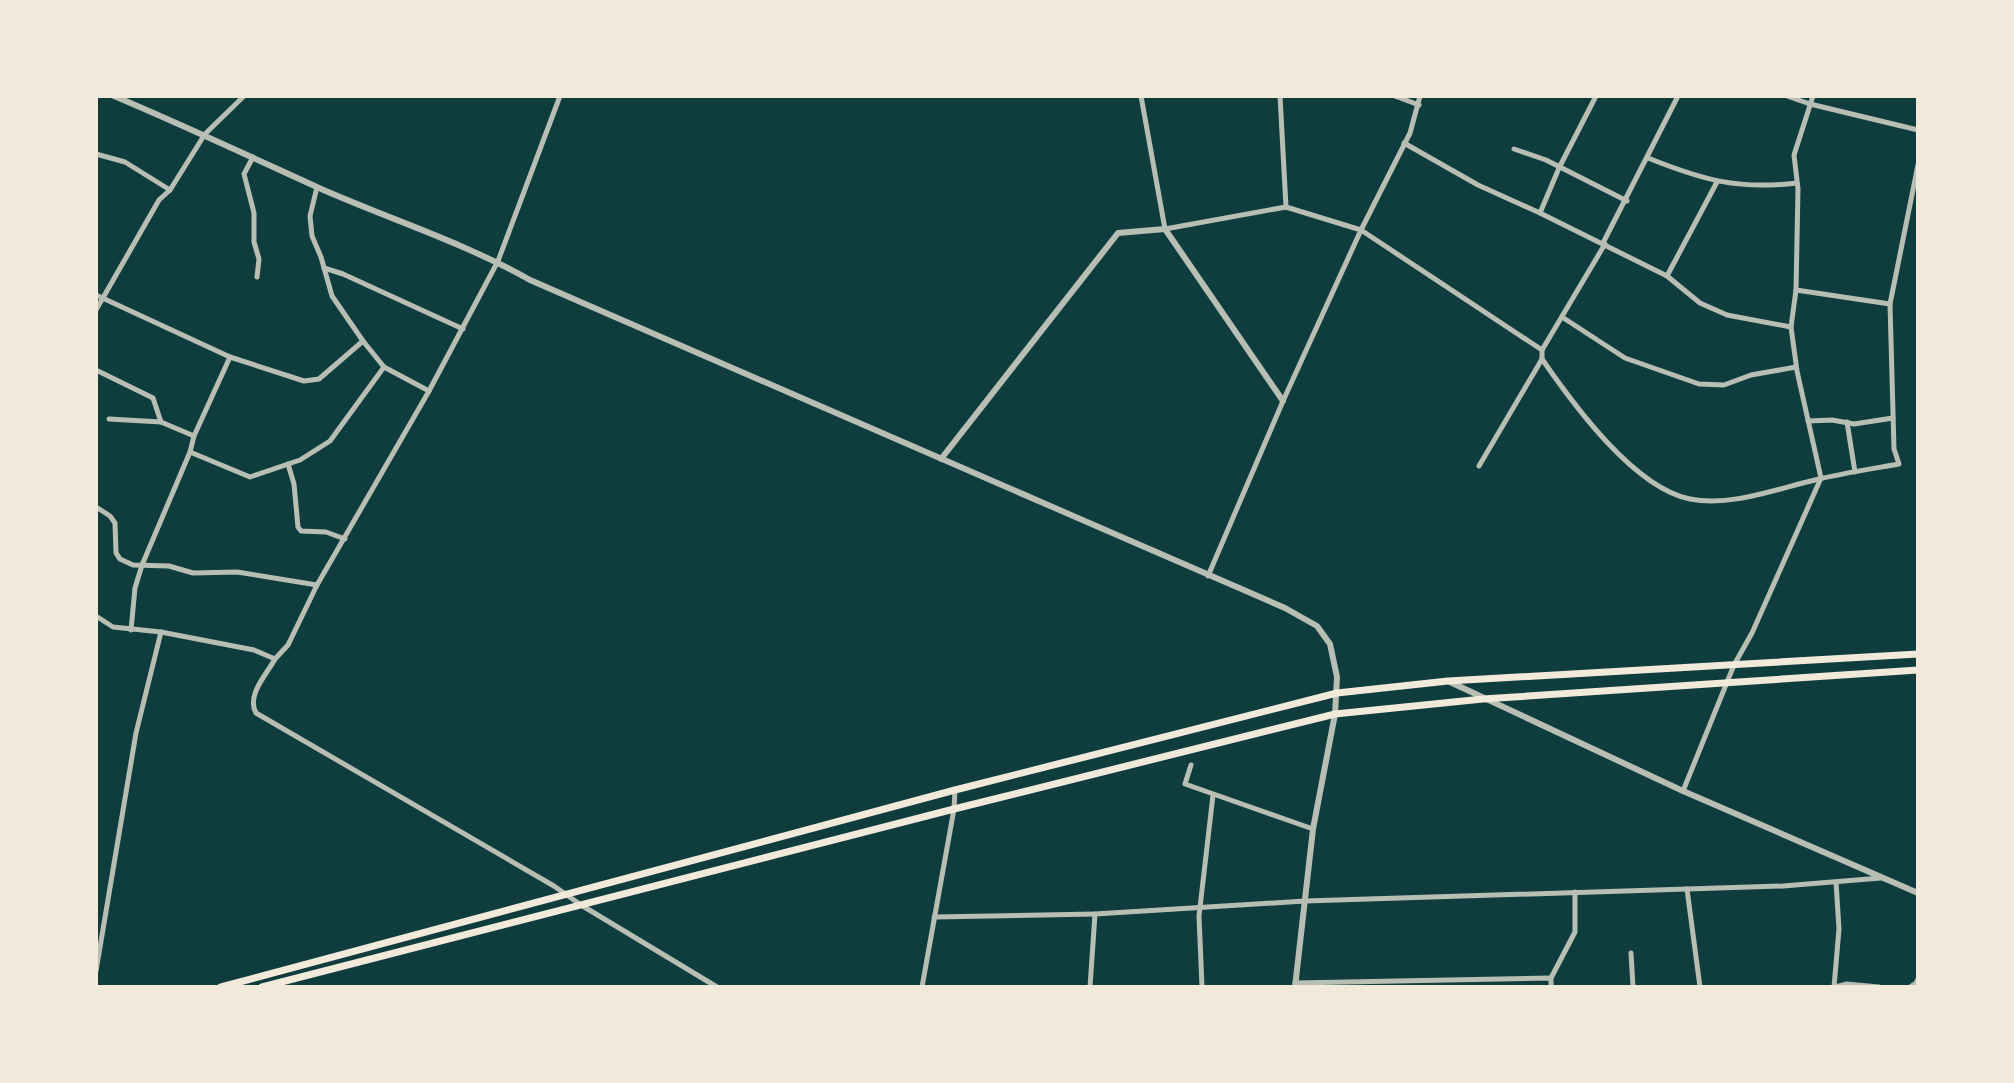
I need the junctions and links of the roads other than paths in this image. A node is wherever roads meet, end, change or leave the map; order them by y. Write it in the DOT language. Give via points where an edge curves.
graph roads {
  1 [pos="114,96"];
  2 [pos="244,96"];
  3 [pos="560,96"];
  4 [pos="1141,96"];
  5 [pos="1280,96"];
  6 [pos="1395,96"];
  7 [pos="1420,96"];
  8 [pos="1596,96"];
  9 [pos="1678,96"];
  10 [pos="1787,96"];
  11 [pos="1813,96"];
  12 [pos="1810,104"];
  13 [pos="1419,105"];
  14 [pos="1918,130"];
  15 [pos="205,134"];
  16 [pos="1404,143"];
  17 [pos="1514,149"];
  18 [pos="96,154"];
  19 [pos="253,157"];
  20 [pos="1648,159"];
  21 [pos="1918,165"];
  22 [pos="1559,168"];
  23 [pos="1717,182"];
  24 [pos="1797,183"];
  25 [pos="317,187"];
  26 [pos="170,190"];
  27 [pos="1627,201"];
  28 [pos="1286,207"];
  29 [pos="1540,213"];
  30 [pos="1165,229"];
  31 [pos="1362,230"];
  32 [pos="1604,244"];
  33 [pos="498,261"];
  34 [pos="324,268"];
  35 [pos="1667,276"];
  36 [pos="257,277"];
  37 [pos="1796,290"];
  38 [pos="99,297"];
  39 [pos="1890,304"];
  40 [pos="96,310"];
  41 [pos="1562,317"];
  42 [pos="1791,327"];
  43 [pos="463,329"];
  44 [pos="363,341"];
  45 [pos="1542,350"];
  46 [pos="230,357"];
  47 [pos="1542,359"];
  48 [pos="384,367"];
  49 [pos="1796,367"];
  50 [pos="96,370"];
  51 [pos="429,391"];
  52 [pos="1283,401"];
  53 [pos="1893,418"];
  54 [pos="109,419"];
  55 [pos="1808,421"];
  56 [pos="161,422"];
  57 [pos="1847,422"];
  58 [pos="194,436"];
  59 [pos="190,452"];
  60 [pos="941,459"];
  61 [pos="288,464"];
  62 [pos="1479,466"];
  63 [pos="1856,472"];
  64 [pos="1821,478"];
  65 [pos="96,507"];
  66 [pos="345,539"];
  67 [pos="142,565"];
  68 [pos="1208,576"];
  69 [pos="317,585"];
  70 [pos="96,616"];
  71 [pos="131,630"];
  72 [pos="161,632"];
  73 [pos="1918,654"];
  74 [pos="275,659"];
  75 [pos="1734,665"];
  76 [pos="1918,670"];
  77 [pos="1448,681"];
  78 [pos="1729,681"];
  79 [pos="1337,693"];
  80 [pos="1483,699"];
  81 [pos="1335,714"];
  82 [pos="1191,765"];
  83 [pos="954,790"];
  84 [pos="1683,791"];
  85 [pos="1213,795"];
  86 [pos="954,809"];
  87 [pos="1313,829"];
  88 [pos="1884,878"];
  89 [pos="1836,882"];
  90 [pos="1686,889"];
  91 [pos="1575,892"];
  92 [pos="1918,892"];
  93 [pos="565,893"];
  94 [pos="1305,901"];
  95 [pos="581,905"];
  96 [pos="1200,908"];
  97 [pos="1095,914"];
  98 [pos="934,917"];
  99 [pos="1631,953"];
  100 [pos="96,971"];
  101 [pos="1551,978"];
  102 [pos="1918,979"];
  103 [pos="1386,984"];
  104 [pos="1295,985"];
  105 [pos="221,987"];
  106 [pos="262,987"];
  107 [pos="717,987"];
  108 [pos="922,987"];
  109 [pos="1090,987"];
  110 [pos="1202,987"];
  111 [pos="1551,987"];
  112 [pos="1633,987"];
  113 [pos="1700,987"];
  114 [pos="1835,987"];
  115 [pos="1879,987"];
  116 [pos="1910,987"];
  1 -- 15 [label="street"];
  2 -- 15 [label="street"];
  3 -- 33 [label="street"];
  4 -- 30 [label="street"];
  5 -- 28 [label="street"];
  6 -- 13 [label="street"];
  7 -- 13 [label="street"];
  8 -- 22 [label="street"];
  9 -- 20 [label="street"];
  10 -- 12 [label="street"];
  11 -- 12 [label="street"];
  12 -- 14 [label="street"];
  12 -- 24 [label="street" via="1794,155"];
  13 -- 16 [label="street"];
  15 -- 19 [label="street"];
  15 -- 26 [label="street"];
  16 -- 29 [label="street"];
  16 -- 31 [label="street"];
  17 -- 22 [label="street"];
  18 -- 26 [label="street" via="125,162"];
  19 -- 25 [label="street"];
  19 -- 36 [label="street" via="244,174 254,213"];
  20 -- 23 [label="street"];
  20 -- 27 [label="street"];
  21 -- 39 [label="street"];
  22 -- 27 [label="street"];
  22 -- 29 [label="street"];
  23 -- 24 [label="street" via="1741,186"];
  23 -- 35 [label="street"];
  24 -- 37 [label="street"];
  25 -- 33 [label="street"];
  25 -- 34 [label="street" via="309,222"];
  26 -- 38 [label="street" via="159,200"];
  27 -- 32 [label="street"];
  28 -- 30 [label="street"];
  28 -- 31 [label="street"];
  29 -- 32 [label="street"];
  30 -- 52 [label="street"];
  30 -- 60 [label="street" via="1118,233"];
  31 -- 45 [label="street"];
  31 -- 52 [label="street"];
  32 -- 35 [label="street"];
  32 -- 41 [label="street"];
  33 -- 43 [label="street"];
  33 -- 60 [label="street"];
  34 -- 43 [label="street"];
  34 -- 44 [label="street" via="332,296"];
  35 -- 42 [label="street" via="1700,303 1727,315"];
  37 -- 39 [label="street"];
  37 -- 42 [label="street"];
  38 -- 40 [label="street"];
  38 -- 46 [label="street"];
  39 -- 53 [label="street"];
  41 -- 45 [label="street"];
  41 -- 49 [label="street" via="1625,358 1699,384 1724,385"];
  42 -- 49 [label="street"];
  43 -- 51 [label="street"];
  44 -- 46 [label="street" via="319,379 304,381"];
  44 -- 48 [label="street"];
  45 -- 47 [label="street"];
  46 -- 58 [label="street"];
  47 -- 62 [label="street"];
  47 -- 64 [label="street" via="1578,411 1657,487 1689,499 1722,501"];
  48 -- 51 [label="street"];
  48 -- 61 [label="street" via="330,441"];
  49 -- 55 [label="street"];
  50 -- 56 [label="street" via="153,398"];
  51 -- 66 [label="street"];
  52 -- 68 [label="street"];
  53 -- 57 [label="street"];
  53 -- 63 [label="street" via="1899,464"];
  54 -- 56 [label="street"];
  55 -- 57 [label="street"];
  55 -- 64 [label="street"];
  56 -- 58 [label="street"];
  57 -- 63 [label="street"];
  58 -- 59 [label="street"];
  59 -- 61 [label="street" via="250,477"];
  59 -- 67 [label="street"];
  60 -- 68 [label="street"];
  61 -- 66 [label="street" via="301,531 327,532"];
  63 -- 64 [label="street"];
  64 -- 75 [label="street"];
  65 -- 67 [label="street" via="115,523 120,559"];
  66 -- 69 [label="street"];
  67 -- 69 [label="street" via="193,573 237,572"];
  67 -- 71 [label="street"];
  68 -- 79 [label="street" via="1317,626 1331,644"];
  69 -- 74 [label="street" via="288,645"];
  70 -- 71 [label="street" via="113,627"];
  71 -- 72 [label="street"];
  72 -- 74 [label="street" via="254,650"];
  72 -- 100 [label="street" via="136,733"];
  73 -- 75 [label="main road"];
  74 -- 93 [label="street" via="253,697 256,713"];
  75 -- 77 [label="main road"];
  75 -- 78 [label="street"];
  76 -- 78 [label="main road"];
  77 -- 79 [label="main road"];
  77 -- 80 [label="street"];
  78 -- 80 [label="main road"];
  78 -- 84 [label="street"];
  79 -- 81 [label="street"];
  79 -- 83 [label="main road"];
  80 -- 81 [label="main road"];
  80 -- 84 [label="street"];
  81 -- 86 [label="main road"];
  81 -- 87 [label="street"];
  82 -- 85 [label="street" via="1185,784"];
  83 -- 86 [label="street"];
  83 -- 93 [label="main road"];
  84 -- 88 [label="street"];
  85 -- 87 [label="street"];
  85 -- 96 [label="street"];
  86 -- 95 [label="main road"];
  86 -- 98 [label="street"];
  87 -- 94 [label="street"];
  88 -- 89 [label="street"];
  88 -- 92 [label="street"];
  89 -- 90 [label="street"];
  89 -- 114 [label="street"];
  90 -- 91 [label="street"];
  90 -- 113 [label="street"];
  91 -- 94 [label="street"];
  91 -- 101 [label="street" via="1575,932"];
  93 -- 95 [label="street"];
  93 -- 105 [label="main road"];
  94 -- 96 [label="street"];
  94 -- 104 [label="street"];
  95 -- 106 [label="main road"];
  95 -- 107 [label="street"];
  96 -- 97 [label="street"];
  96 -- 110 [label="street"];
  97 -- 98 [label="street"];
  97 -- 109 [label="street"];
  98 -- 108 [label="street"];
  99 -- 112 [label="street"];
  101 -- 103 [label="street"];
  101 -- 111 [label="street"];
  102 -- 116 [label="street"];
  103 -- 104 [label="street"];
  114 -- 115 [label="street"];
}
